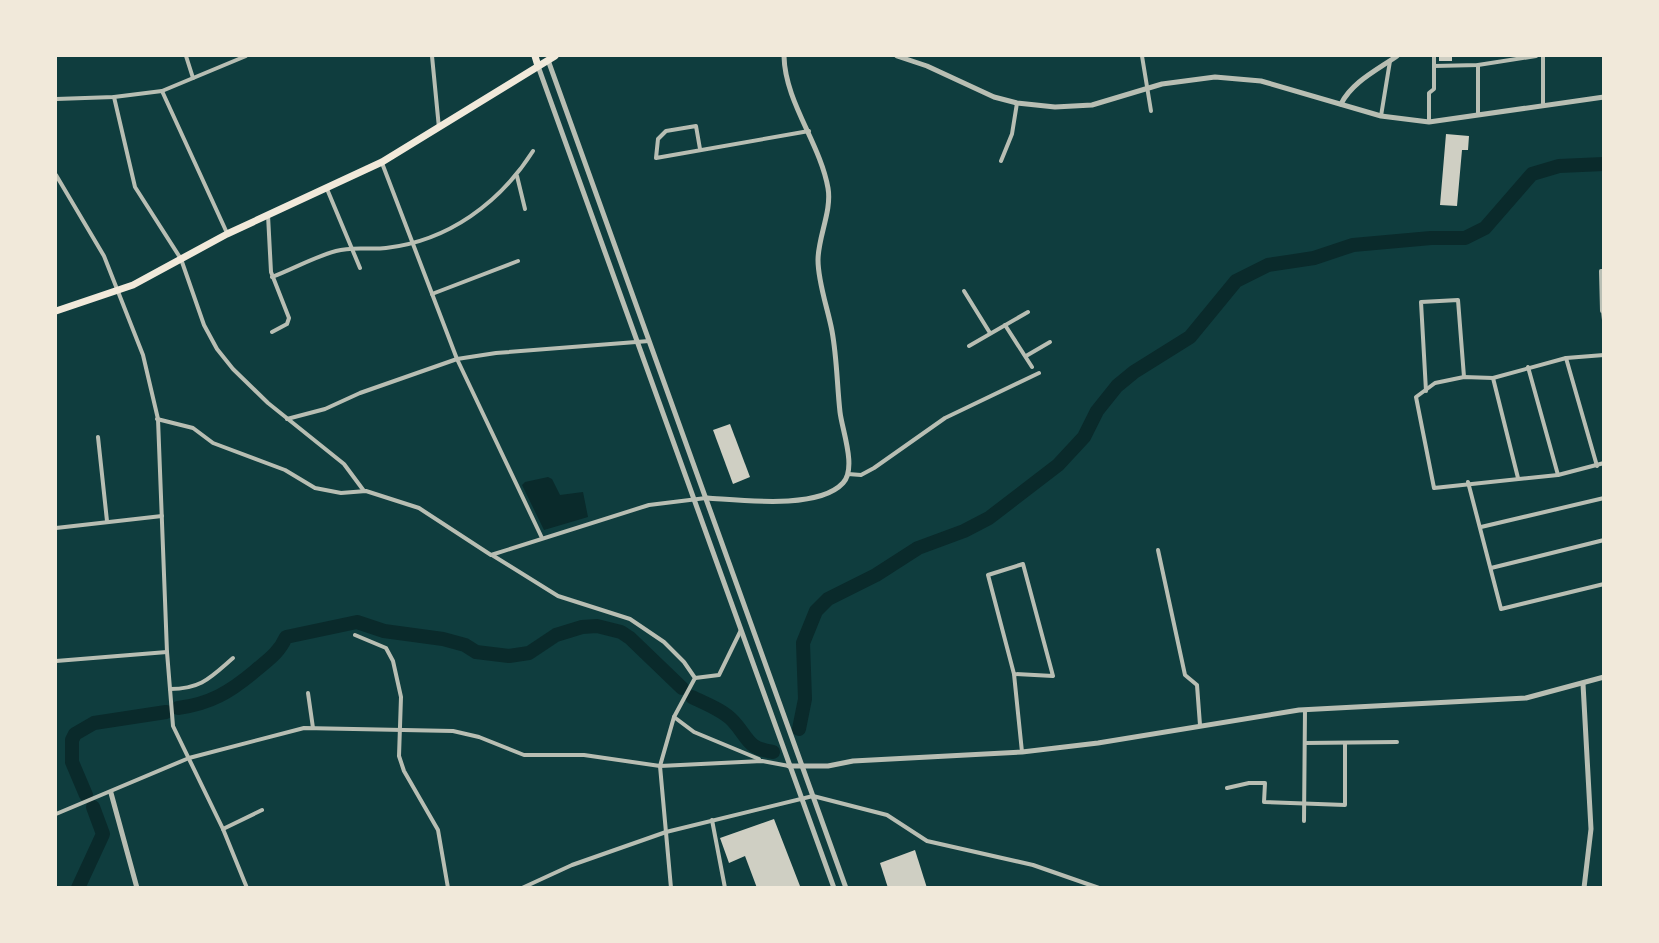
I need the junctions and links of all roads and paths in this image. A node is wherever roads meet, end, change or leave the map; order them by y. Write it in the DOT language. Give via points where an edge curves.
graph roads {
  1 [pos="186,56"];
  2 [pos="246,56"];
  3 [pos="432,56"];
  4 [pos="535,56"];
  5 [pos="784,56"];
  6 [pos="897,56"];
  7 [pos="1142,56"];
  8 [pos="1397,56"];
  9 [pos="1434,56"];
  10 [pos="1530,56"];
  11 [pos="1536,56"];
  12 [pos="1543,56"];
  13 [pos="550,57"];
  14 [pos="1515,57"];
  15 [pos="1390,60"];
  16 [pos="1478,65"];
  17 [pos="538,66"];
  18 [pos="1434,66"];
  19 [pos="193,78"];
  20 [pos="1146,89"];
  21 [pos="162,91"];
  22 [pos="1604,97"];
  23 [pos="114,98"];
  24 [pos="56,99"];
  25 [pos="1017,103"];
  26 [pos="1341,104"];
  27 [pos="1544,106"];
  28 [pos="1150,111"];
  29 [pos="1478,115"];
  30 [pos="1381,116"];
  31 [pos="1429,122"];
  32 [pos="439,129"];
  33 [pos="809,130"];
  34 [pos="700,149"];
  35 [pos="533,151"];
  36 [pos="1001,161"];
  37 [pos="382,162"];
  38 [pos="56,176"];
  39 [pos="517,176"];
  40 [pos="326,188"];
  41 [pos="525,209"];
  42 [pos="268,214"];
  43 [pos="227,234"];
  44 [pos="413,244"];
  45 [pos="350,248"];
  46 [pos="182,258"];
  47 [pos="519,261"];
  48 [pos="360,268"];
  49 [pos="1604,271"];
  50 [pos="272,277"];
  51 [pos="118,291"];
  52 [pos="964,291"];
  53 [pos="432,294"];
  54 [pos="56,310"];
  55 [pos="1603,311"];
  56 [pos="1028,312"];
  57 [pos="1604,320"];
  58 [pos="1005,325"];
  59 [pos="272,332"];
  60 [pos="990,333"];
  61 [pos="649,341"];
  62 [pos="1050,342"];
  63 [pos="638,343"];
  64 [pos="969,346"];
  65 [pos="1604,355"];
  66 [pos="1026,356"];
  67 [pos="1566,358"];
  68 [pos="456,359"];
  69 [pos="1032,367"];
  70 [pos="1528,368"];
  71 [pos="1038,373"];
  72 [pos="1464,376"];
  73 [pos="1493,378"];
  74 [pos="1426,391"];
  75 [pos="157,419"];
  76 [pos="287,419"];
  77 [pos="98,437"];
  78 [pos="1604,463"];
  79 [pos="1597,466"];
  80 [pos="848,474"];
  81 [pos="1558,475"];
  82 [pos="1518,478"];
  83 [pos="1468,482"];
  84 [pos="364,491"];
  85 [pos="694,498"];
  86 [pos="707,498"];
  87 [pos="1604,498"];
  88 [pos="162,516"];
  89 [pos="107,521"];
  90 [pos="1481,527"];
  91 [pos="56,528"];
  92 [pos="542,538"];
  93 [pos="1604,540"];
  94 [pos="1158,550"];
  95 [pos="491,555"];
  96 [pos="1491,568"];
  97 [pos="1604,584"];
  98 [pos="741,630"];
  99 [pos="355,635"];
  100 [pos="167,652"];
  101 [pos="233,658"];
  102 [pos="56,661"];
  103 [pos="1014,674"];
  104 [pos="1604,677"];
  105 [pos="695,678"];
  106 [pos="1583,684"];
  107 [pos="170,689"];
  108 [pos="308,693"];
  109 [pos="1305,710"];
  110 [pos="674,717"];
  111 [pos="1200,725"];
  112 [pos="312,728"];
  113 [pos="401,728"];
  114 [pos="1397,742"];
  115 [pos="1305,743"];
  116 [pos="1345,743"];
  117 [pos="1022,752"];
  118 [pos="189,758"];
  119 [pos="762,761"];
  120 [pos="660,766"];
  121 [pos="789,766"];
  122 [pos="803,767"];
  123 [pos="1227,788"];
  124 [pos="111,793"];
  125 [pos="813,796"];
  126 [pos="801,799"];
  127 [pos="1304,804"];
  128 [pos="262,810"];
  129 [pos="56,814"];
  130 [pos="712,820"];
  131 [pos="1304,821"];
  132 [pos="223,829"];
  133 [pos="666,832"];
  134 [pos="137,888"];
  135 [pos="247,888"];
  136 [pos="448,888"];
  137 [pos="522,888"];
  138 [pos="671,888"];
  139 [pos="725,888"];
  140 [pos="834,888"];
  141 [pos="846,888"];
  142 [pos="1099,888"];
  143 [pos="1584,888"];
  1 -- 19 [label="street"];
  2 -- 19 [label="street"];
  3 -- 32 [label="street"];
  4 -- 17 [label="highway"];
  5 -- 33 [label="street" via="797,108"];
  6 -- 25 [label="street"];
  7 -- 20 [label="street"];
  8 -- 15 [label="street"];
  9 -- 18 [label="street"];
  10 -- 11 [label="street"];
  10 -- 14 [label="street"];
  12 -- 27 [label="street"];
  13 -- 17 [label="highway"];
  13 -- 61 [label="street"];
  14 -- 16 [label="street"];
  15 -- 26 [label="street" via="1356,85"];
  15 -- 30 [label="street"];
  16 -- 18 [label="street"];
  16 -- 29 [label="street"];
  17 -- 32 [label="highway"];
  17 -- 63 [label="street"];
  18 -- 31 [label="street"];
  19 -- 21 [label="street"];
  20 -- 25 [label="street" via="1076,107"];
  20 -- 26 [label="street" via="1215,77 1240,78"];
  20 -- 28 [label="street"];
  21 -- 23 [label="street"];
  21 -- 43 [label="street"];
  22 -- 27 [label="street"];
  23 -- 24 [label="street"];
  23 -- 46 [label="street" via="135,187"];
  25 -- 36 [label="street" via="1012,134"];
  26 -- 30 [label="street"];
  27 -- 29 [label="street"];
  29 -- 31 [label="street"];
  30 -- 31 [label="street"];
  32 -- 37 [label="highway"];
  33 -- 34 [label="street"];
  33 -- 80 [label="street" via="828,190 818,261 832,333"];
  34 -- 34 [label="street" via="667,156 656,158 658,139 666,131 696,126"];
  35 -- 39 [label="street"];
  37 -- 40 [label="highway"];
  37 -- 44 [label="street"];
  38 -- 51 [label="street" via="104,256"];
  39 -- 41 [label="street"];
  39 -- 44 [label="street" via="467,220"];
  40 -- 42 [label="highway"];
  40 -- 45 [label="street"];
  42 -- 43 [label="highway"];
  42 -- 50 [label="street"];
  43 -- 46 [label="highway"];
  44 -- 45 [label="street"];
  44 -- 53 [label="street"];
  45 -- 48 [label="street"];
  45 -- 50 [label="street"];
  46 -- 51 [label="highway"];
  46 -- 76 [label="street" via="204,325 217,349"];
  47 -- 53 [label="street"];
  49 -- 55 [label="street"];
  50 -- 59 [label="street" via="289,318 287,324"];
  51 -- 54 [label="highway"];
  51 -- 75 [label="street" via="143,355"];
  52 -- 60 [label="street"];
  53 -- 68 [label="street"];
  55 -- 57 [label="street"];
  56 -- 58 [label="street"];
  58 -- 60 [label="street"];
  58 -- 66 [label="street"];
  60 -- 64 [label="street"];
  61 -- 63 [label="street"];
  61 -- 86 [label="street"];
  62 -- 66 [label="street"];
  63 -- 68 [label="street"];
  63 -- 85 [label="street"];
  65 -- 67 [label="street"];
  66 -- 69 [label="street"];
  67 -- 70 [label="street"];
  67 -- 79 [label="street"];
  68 -- 76 [label="street" via="325,409"];
  68 -- 92 [label="street"];
  70 -- 73 [label="street"];
  70 -- 81 [label="street"];
  71 -- 80 [label="street" via="945,418 861,475"];
  72 -- 73 [label="street"];
  72 -- 74 [label="street" via="1435,383"];
  72 -- 74 [label="street" via="1458,300 1421,302"];
  73 -- 82 [label="street"];
  74 -- 83 [label="street" via="1416,397 1434,488"];
  75 -- 84 [label="street" via="193,428 213,443 285,470 315,488 341,493"];
  75 -- 88 [label="street"];
  76 -- 84 [label="street" via="344,464"];
  77 -- 89 [label="street"];
  78 -- 79 [label="street"];
  79 -- 81 [label="street"];
  80 -- 86 [label="street" via="834,490 806,500"];
  81 -- 82 [label="street"];
  82 -- 83 [label="street"];
  83 -- 90 [label="street"];
  84 -- 95 [label="street" via="419,508"];
  85 -- 86 [label="street"];
  85 -- 92 [label="street" via="649,506"];
  85 -- 98 [label="street"];
  86 -- 122 [label="street"];
  87 -- 90 [label="street"];
  88 -- 89 [label="street"];
  88 -- 100 [label="street"];
  89 -- 91 [label="street"];
  90 -- 96 [label="street"];
  92 -- 95 [label="street"];
  93 -- 96 [label="street"];
  94 -- 111 [label="street" via="1185,675 1197,685"];
  95 -- 105 [label="street" via="558,596 630,620 664,642"];
  96 -- 97 [label="street" via="1501,609"];
  98 -- 105 [label="street" via="719,675"];
  98 -- 121 [label="street"];
  99 -- 113 [label="street" via="386,648 393,661 401,697"];
  100 -- 102 [label="street"];
  100 -- 107 [label="street"];
  101 -- 107 [label="street" via="212,677 190,689"];
  103 -- 103 [label="street" via="1053,676 1023,564 988,574"];
  103 -- 117 [label="street"];
  104 -- 106 [label="street"];
  105 -- 110 [label="street"];
  106 -- 109 [label="street" via="1526,698"];
  106 -- 143 [label="street" via="1591,829"];
  107 -- 118 [label="street" via="173,726"];
  108 -- 112 [label="street"];
  109 -- 111 [label="street"];
  109 -- 115 [label="street"];
  110 -- 119 [label="street" via="694,732"];
  110 -- 120 [label="street"];
  111 -- 117 [label="street"];
  112 -- 113 [label="street"];
  112 -- 118 [label="street" via="266,736"];
  113 -- 120 [label="street" via="453,731 524,755 584,755"];
  113 -- 136 [label="street" via="399,756 438,830"];
  114 -- 116 [label="street"];
  115 -- 116 [label="street"];
  115 -- 127 [label="street"];
  116 -- 127 [label="street" via="1345,805"];
  117 -- 122 [label="street"];
  118 -- 124 [label="street"];
  118 -- 132 [label="street"];
  119 -- 120 [label="street"];
  119 -- 121 [label="street"];
  120 -- 133 [label="street"];
  121 -- 122 [label="street"];
  121 -- 126 [label="street"];
  122 -- 125 [label="street"];
  123 -- 127 [label="street" via="1265,783 1264,802"];
  124 -- 129 [label="street"];
  124 -- 134 [label="street"];
  125 -- 126 [label="street"];
  125 -- 141 [label="street"];
  125 -- 142 [label="street" via="887,815 927,841 1032,865"];
  126 -- 130 [label="street"];
  126 -- 140 [label="street"];
  127 -- 131 [label="street"];
  128 -- 132 [label="street"];
  130 -- 133 [label="street"];
  130 -- 139 [label="street"];
  132 -- 135 [label="street"];
  133 -- 137 [label="street" via="572,864"];
  133 -- 138 [label="street"];
}
